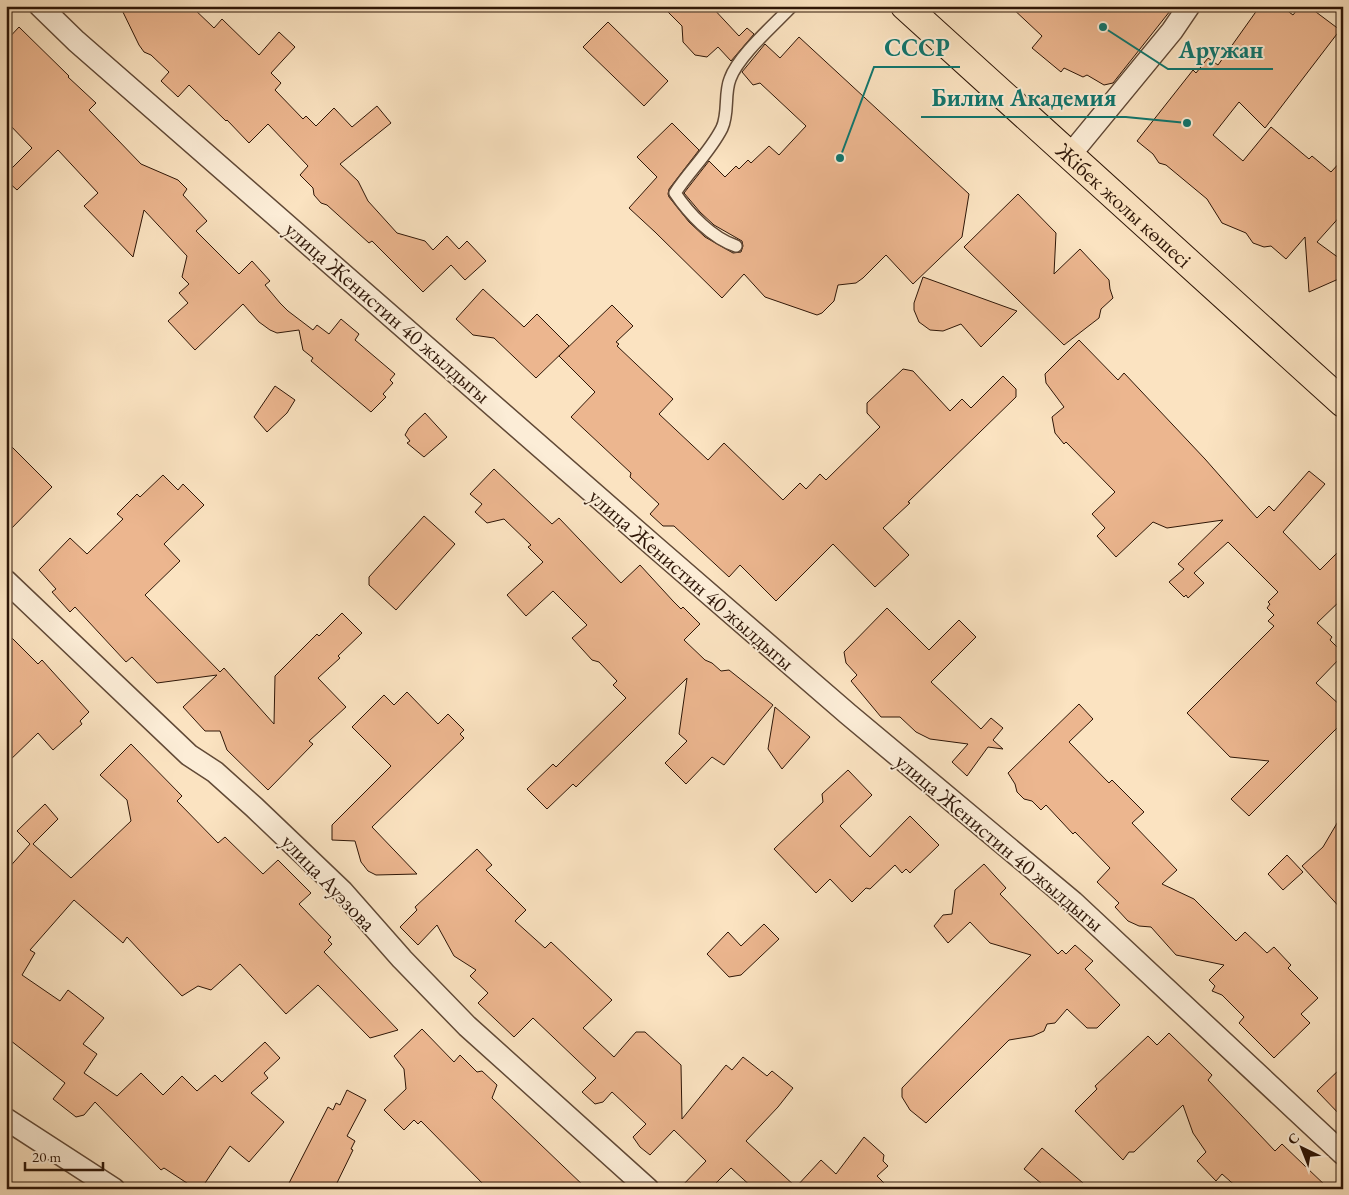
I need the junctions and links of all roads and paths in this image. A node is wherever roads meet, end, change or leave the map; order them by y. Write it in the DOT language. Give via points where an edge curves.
graph roads {
  1 [pos="40,6"];
  2 [pos="792,6"];
  3 [pos="906,6"];
  4 [pos="1189,6"];
  5 [pos="1070,155"];
  6 [pos="736,246"];
  7 [pos="1343,403"];
  8 [pos="6,581"];
  9 [pos="7,1120"];
  10 [pos="1343,1154"];
  11 [pos="114,1189"];
  12 [pos="648,1189"];
  1 -- 10 [label="street, улица Женистин 40 жылдыгы" via="647,541 1073,902"];
  2 -- 6 [label="lane" via="742,59 730,79 723,126 675,193 694,218"];
  3 -- 5 [label="highway, Жібек жолы көшесі"];
  4 -- 5 [label="street"];
  5 -- 7 [label="highway, Жібек жолы көшесі"];
  8 -- 12 [label="street, улица Ауэзова" via="189,755 215,772 254,807 342,892 467,1026"];
  9 -- 11 [label="street"];
}
